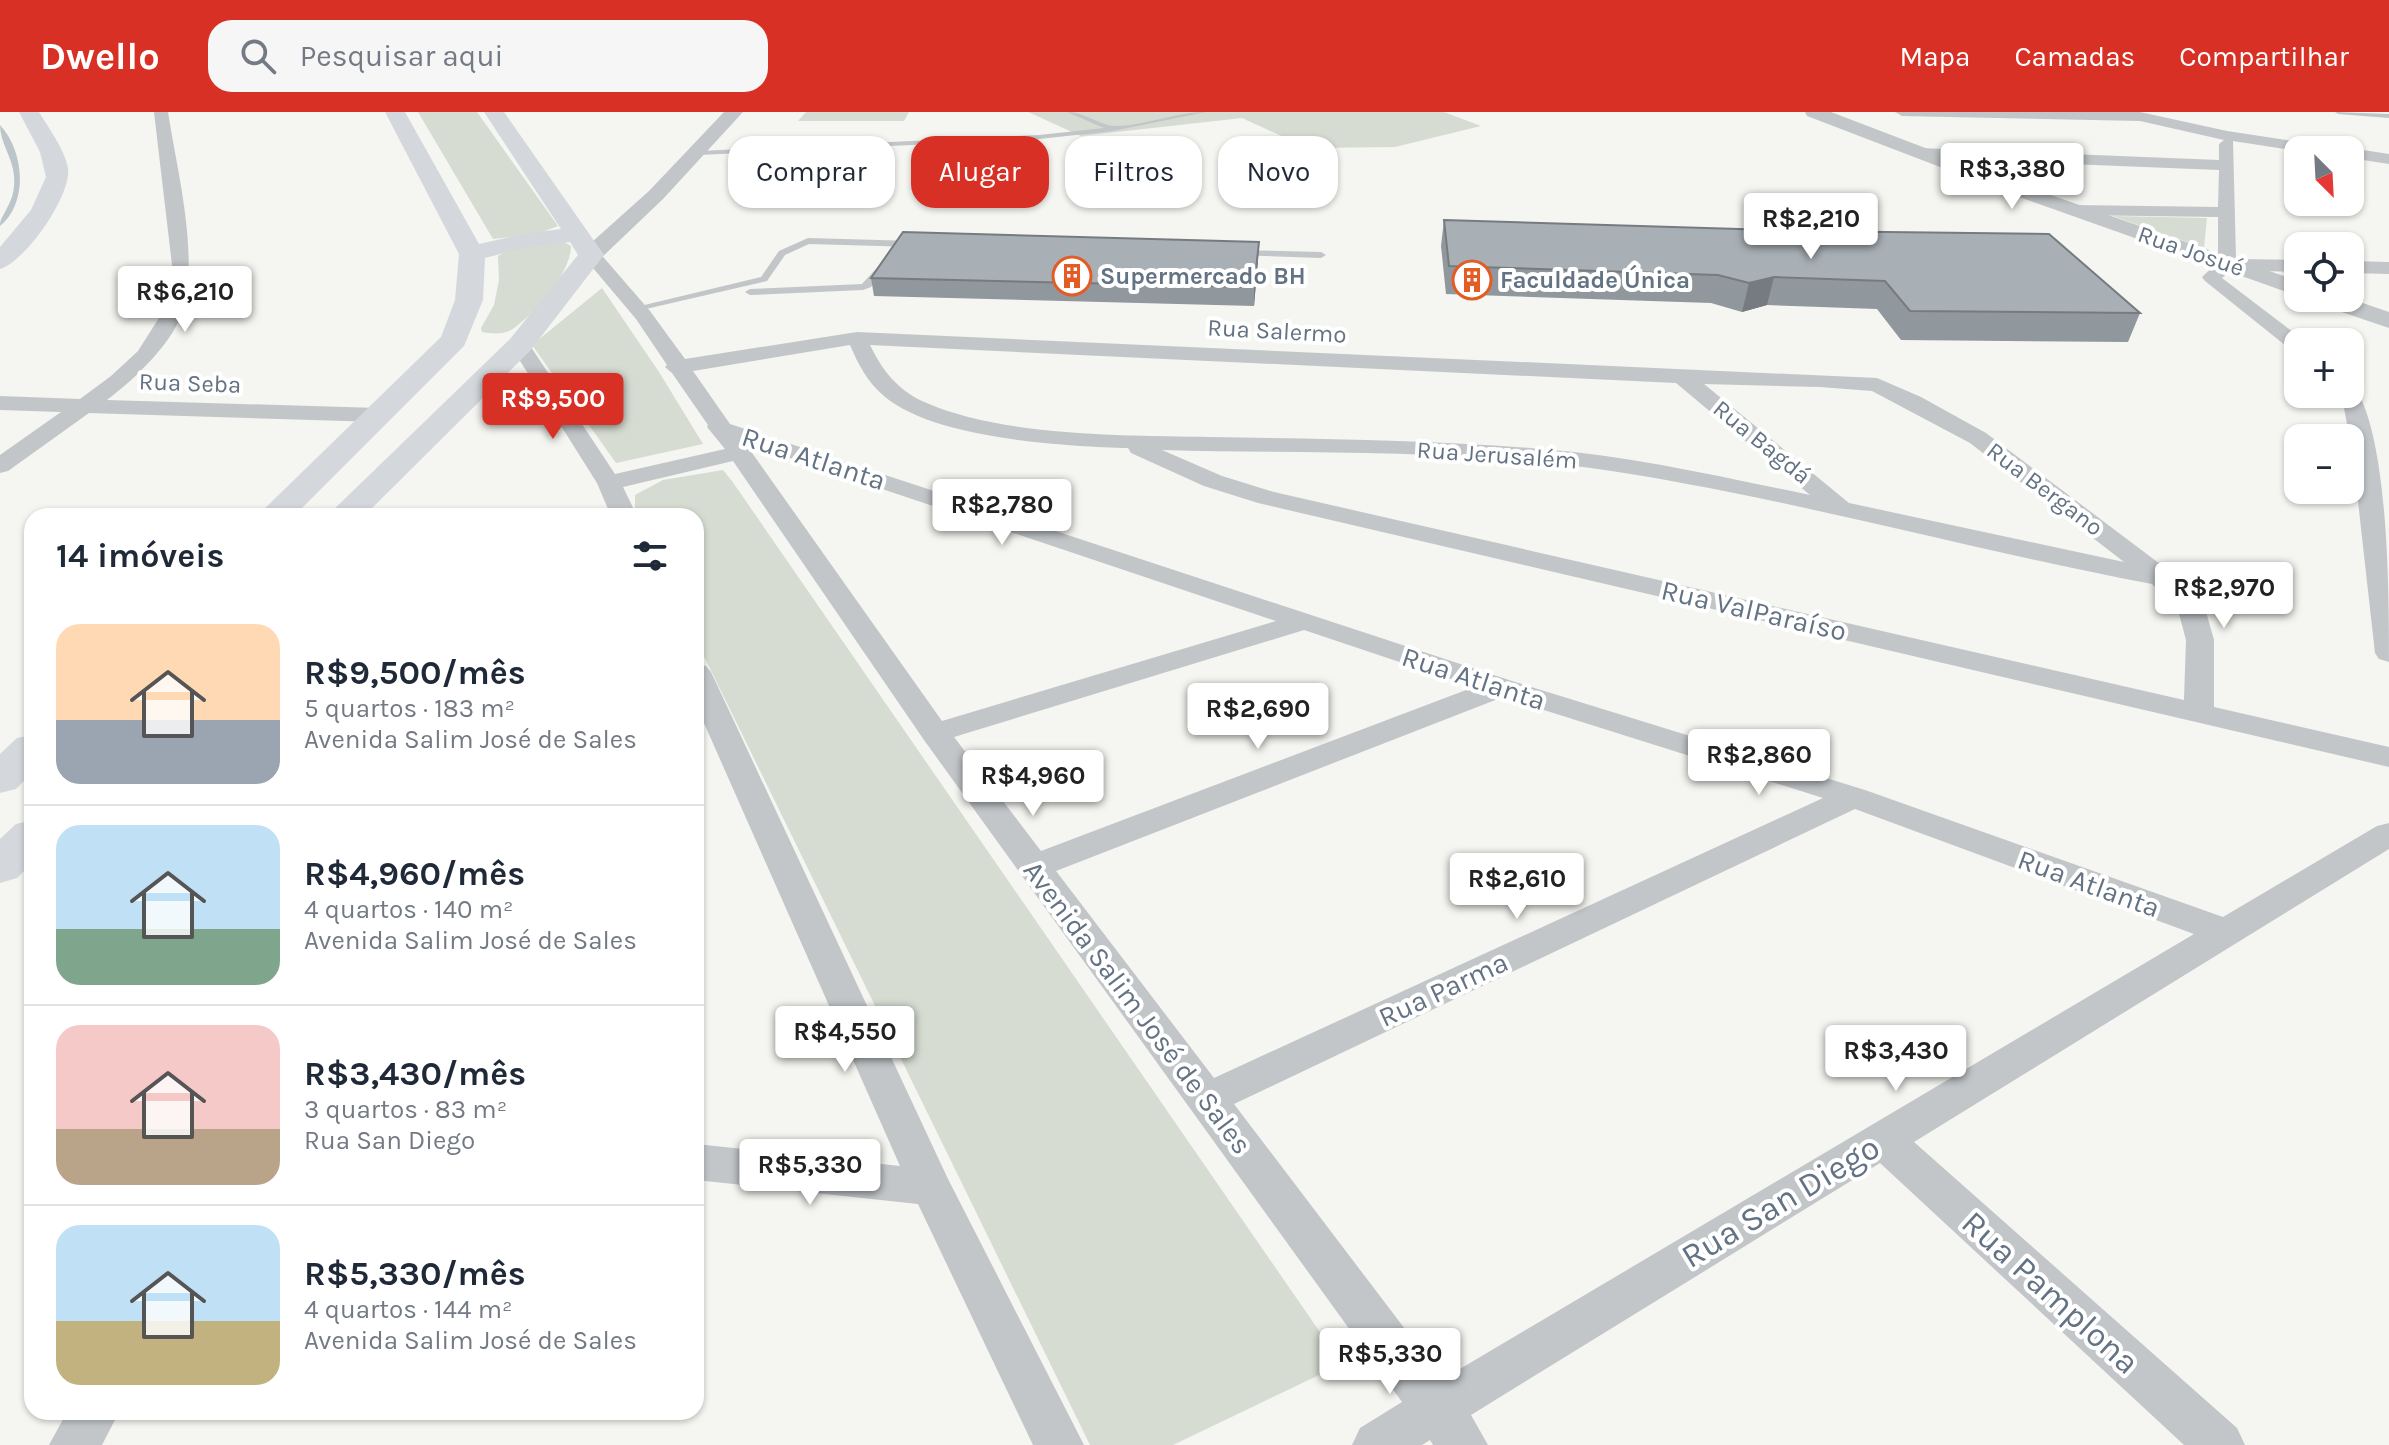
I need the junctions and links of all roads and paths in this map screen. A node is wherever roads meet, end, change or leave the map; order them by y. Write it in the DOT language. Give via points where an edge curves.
graph roads {
  1 [pos="29,112"];
  2 [pos="161,112"];
  3 [pos="395,112"];
  4 [pos="494,112"];
  5 [pos="732,112"];
  6 [pos="1071,112"];
  7 [pos="1202,112"];
  8 [pos="1814,112"];
  9 [pos="1902,112"];
  10 [pos="2120,112"];
  11 [pos="2138,117"];
  12 [pos="1113,129"];
  13 [pos="2227,136"];
  14 [pos="2284,144"];
  15 [pos="699,153"];
  16 [pos="1919,153"];
  17 [pos="2364,155"];
  18 [pos="2389,159"];
  19 [pos="2226,165"];
  20 [pos="2075,210"];
  21 [pos="2226,212"];
  22 [pos="584,244"];
  23 [pos="899,244"];
  24 [pos="920,245"];
  25 [pos="1228,253"];
  26 [pos="472,254"];
  27 [pos="1321,255"];
  28 [pos="0,261"];
  29 [pos="2227,264"];
  30 [pos="2284,266"];
  31 [pos="2364,267"];
  32 [pos="2389,268"];
  33 [pos="2284,284"];
  34 [pos="640,312"];
  35 [pos="2364,312"];
  36 [pos="2389,320"];
  37 [pos="2284,335"];
  38 [pos="454,340"];
  39 [pos="520,345"];
  40 [pos="860,347"];
  41 [pos="683,375"];
  42 [pos="1682,377"];
  43 [pos="1877,385"];
  44 [pos="0,403"];
  45 [pos="85,405"];
  46 [pos="2355,408"];
  47 [pos="378,415"];
  48 [pos="727,440"];
  49 [pos="1126,442"];
  50 [pos="0,466"];
  51 [pos="609,483"];
  52 [pos="282,508"];
  53 [pos="352,508"];
  54 [pos="620,508"];
  55 [pos="1841,508"];
  56 [pos="2163,579"];
  57 [pos="1302,622"];
  58 [pos="2389,653"];
  59 [pos="1502,687"];
  60 [pos="704,690"];
  61 [pos="2199,712"];
  62 [pos="935,733"];
  63 [pos="24,756"];
  64 [pos="2389,757"];
  65 [pos="0,779"];
  66 [pos="1854,797"];
  67 [pos="2389,834"];
  68 [pos="24,843"];
  69 [pos="1034,866"];
  70 [pos="0,867"];
  71 [pos="2228,933"];
  72 [pos="1206,1099"];
  73 [pos="1882,1139"];
  74 [pos="704,1163"];
  75 [pos="931,1187"];
  76 [pos="90,1420"];
  77 [pos="1451,1428"];
  78 [pos="74,1445"];
  79 [pos="1059,1445"];
  80 [pos="1377,1445"];
  81 [pos="2220,1445"];
  1 -- 28 [label="main road" via="57,176 45,205"];
  2 -- 45 [label="street" via="181,265 174,310 146,355"];
  3 -- 26 [label="main road"];
  4 -- 22 [label="main road"];
  5 -- 15 [label="street"];
  6 -- 12 [label="lane"];
  7 -- 12 [label="lane"];
  8 -- 16 [label="street, Rua Josué"];
  9 -- 11 [label="street"];
  10 -- 11 [label="street"];
  11 -- 13 [label="street"];
  12 -- 15 [label="lane"];
  13 -- 14 [label="street"];
  13 -- 19 [label="street"];
  15 -- 22 [label="street"];
  16 -- 19 [label="street"];
  16 -- 20 [label="street, Rua Josué"];
  17 -- 18 [label="street"];
  19 -- 21 [label="street"];
  20 -- 21 [label="street"];
  20 -- 29 [label="street, Rua Josué"];
  21 -- 29 [label="street"];
  22 -- 26 [label="main road" via="523,241"];
  22 -- 34 [label="street, Avenida Salim José de Sales"];
  22 -- 39 [label="main road"];
  23 -- 24 [label="lane"];
  23 -- 34 [label="lane" via="808,241 782,253 764,279"];
  23 -- 34 [label="lane" via="863,287 757,290"];
  25 -- 27 [label="lane"];
  26 -- 38 [label="main road" via="469,300"];
  29 -- 30 [label="street"];
  29 -- 33 [label="street, Rua Josué"];
  29 -- 37 [label="street" via="2212,277 2217,284"];
  31 -- 32 [label="street"];
  34 -- 41 [label="street, Avenida Salim José de Sales"];
  35 -- 36 [label="street"];
  38 -- 39 [label="main road"];
  38 -- 47 [label="main road"];
  39 -- 51 [label="street"];
  39 -- 53 [label="main road"];
  40 -- 41 [label="street, Rua Salermo"];
  40 -- 42 [label="street, Rua Salermo"];
  40 -- 49 [label="street, Rua Jerusalém" via="896,398 931,413 995,427"];
  41 -- 48 [label="street, Avenida Salim José de Sales"];
  42 -- 43 [label="street, Rua Salermo"];
  42 -- 55 [label="street, Rua Bagdá"];
  43 -- 56 [label="street, Rua Bergano" via="1978,438"];
  44 -- 45 [label="street, Rua Seba"];
  45 -- 47 [label="street, Rua Seba"];
  45 -- 50 [label="street"];
  46 -- 58 [label="street"];
  47 -- 52 [label="main road"];
  48 -- 51 [label="street"];
  48 -- 57 [label="street, Rua Atlanta"];
  48 -- 62 [label="street, Avenida Salim José de Sales"];
  49 -- 55 [label="street, Rua Jerusalém" via="1545,456 1614,464"];
  49 -- 61 [label="street, Rua ValParaíso" via="1213,481 1267,498"];
  51 -- 54 [label="street"];
  55 -- 56 [label="street, Rua Jerusalém"];
  56 -- 61 [label="street, Rua Bergano" via="2191,608 2200,640"];
  57 -- 59 [label="street, Rua Atlanta"];
  57 -- 62 [label="street"];
  59 -- 66 [label="street, Rua Atlanta"];
  59 -- 69 [label="street"];
  60 -- 75 [label="street"];
  61 -- 64 [label="street, Rua ValParaíso"];
  62 -- 69 [label="street, Avenida Salim José de Sales"];
  63 -- 65 [label="main road"];
  66 -- 71 [label="street, Rua Atlanta"];
  66 -- 72 [label="street, Rua Parma"];
  67 -- 71 [label="street, Rua San Diego"];
  68 -- 70 [label="main road"];
  69 -- 72 [label="street, Avenida Salim José de Sales"];
  71 -- 73 [label="street, Rua San Diego"];
  72 -- 77 [label="street, Avenida Salim José de Sales"];
  73 -- 77 [label="street, Rua San Diego"];
  73 -- 81 [label="street, Rua Pamplona"];
  74 -- 75 [label="street"];
  75 -- 79 [label="street"];
  76 -- 78 [label="street"];
  77 -- 80 [label="street, Rua San Diego"];
}
